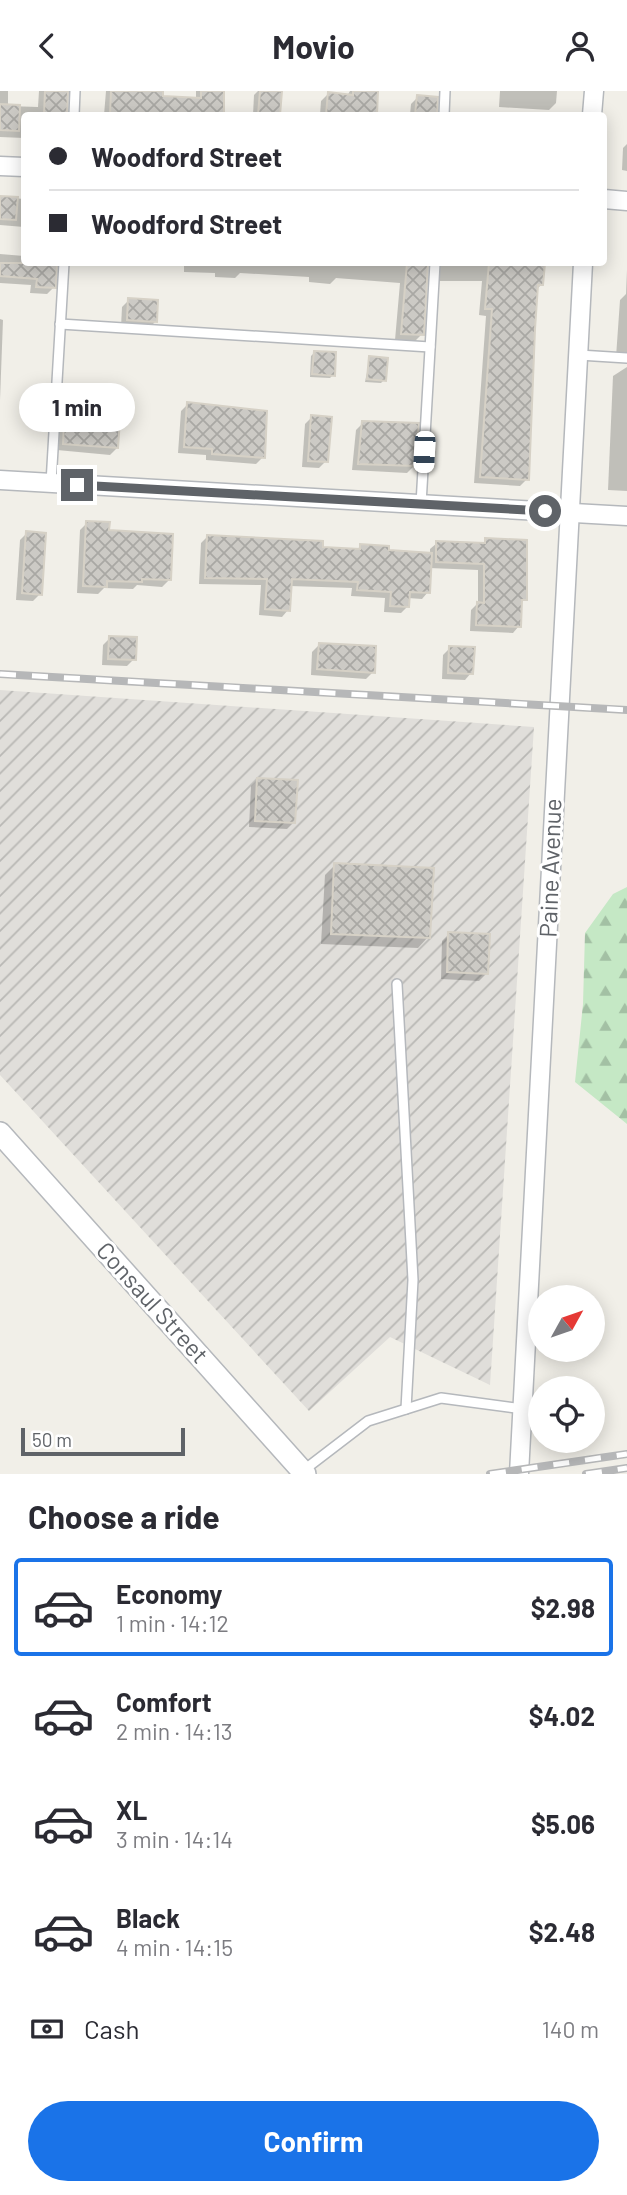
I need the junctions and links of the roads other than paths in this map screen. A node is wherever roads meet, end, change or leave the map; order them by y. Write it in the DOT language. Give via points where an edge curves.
graph roads {
  1 [pos="75,91"];
  2 [pos="445,91"];
  3 [pos="594,91"];
  4 [pos="74,112"];
  5 [pos="443,112"];
  6 [pos="592,112"];
  7 [pos="0,166"];
  8 [pos="21,167"];
  9 [pos="607,199"];
  10 [pos="627,201"];
  11 [pos="64,266"];
  12 [pos="435,266"];
  13 [pos="583,266"];
  14 [pos="60,324"];
  15 [pos="430,347"];
  16 [pos="579,355"];
  17 [pos="627,358"];
  18 [pos="0,480"];
  19 [pos="51,483"];
  20 [pos="421,504"];
  21 [pos="570,513"];
  22 [pos="627,516"];
  23 [pos="397,983"];
  24 [pos="0,1133"];
  25 [pos="405,1409"];
  26 [pos="523,1409"];
  27 [pos="304,1473"];
  28 [pos="519,1474"];
  1 -- 4 [label="lane"];
  2 -- 5 [label="lane"];
  3 -- 6 [label="street"];
  7 -- 8 [label="street"];
  9 -- 10 [label="street"];
  11 -- 14 [label="lane"];
  12 -- 15 [label="lane"];
  13 -- 16 [label="street, Paine Avenue"];
  14 -- 15 [label="lane"];
  14 -- 19 [label="lane"];
  15 -- 20 [label="lane"];
  16 -- 17 [label="lane"];
  16 -- 21 [label="street, Paine Avenue"];
  18 -- 19 [label="street"];
  19 -- 20 [label="street"];
  20 -- 21 [label="street"];
  21 -- 22 [label="street"];
  21 -- 26 [label="street, Paine Avenue"];
  23 -- 25 [label="lane" via="413,1280"];
  24 -- 27 [label="street, Consaul Street"];
  25 -- 26 [label="lane" via="441,1398"];
  25 -- 27 [label="lane" via="368,1420"];
  26 -- 28 [label="street, Paine Avenue"];
}
